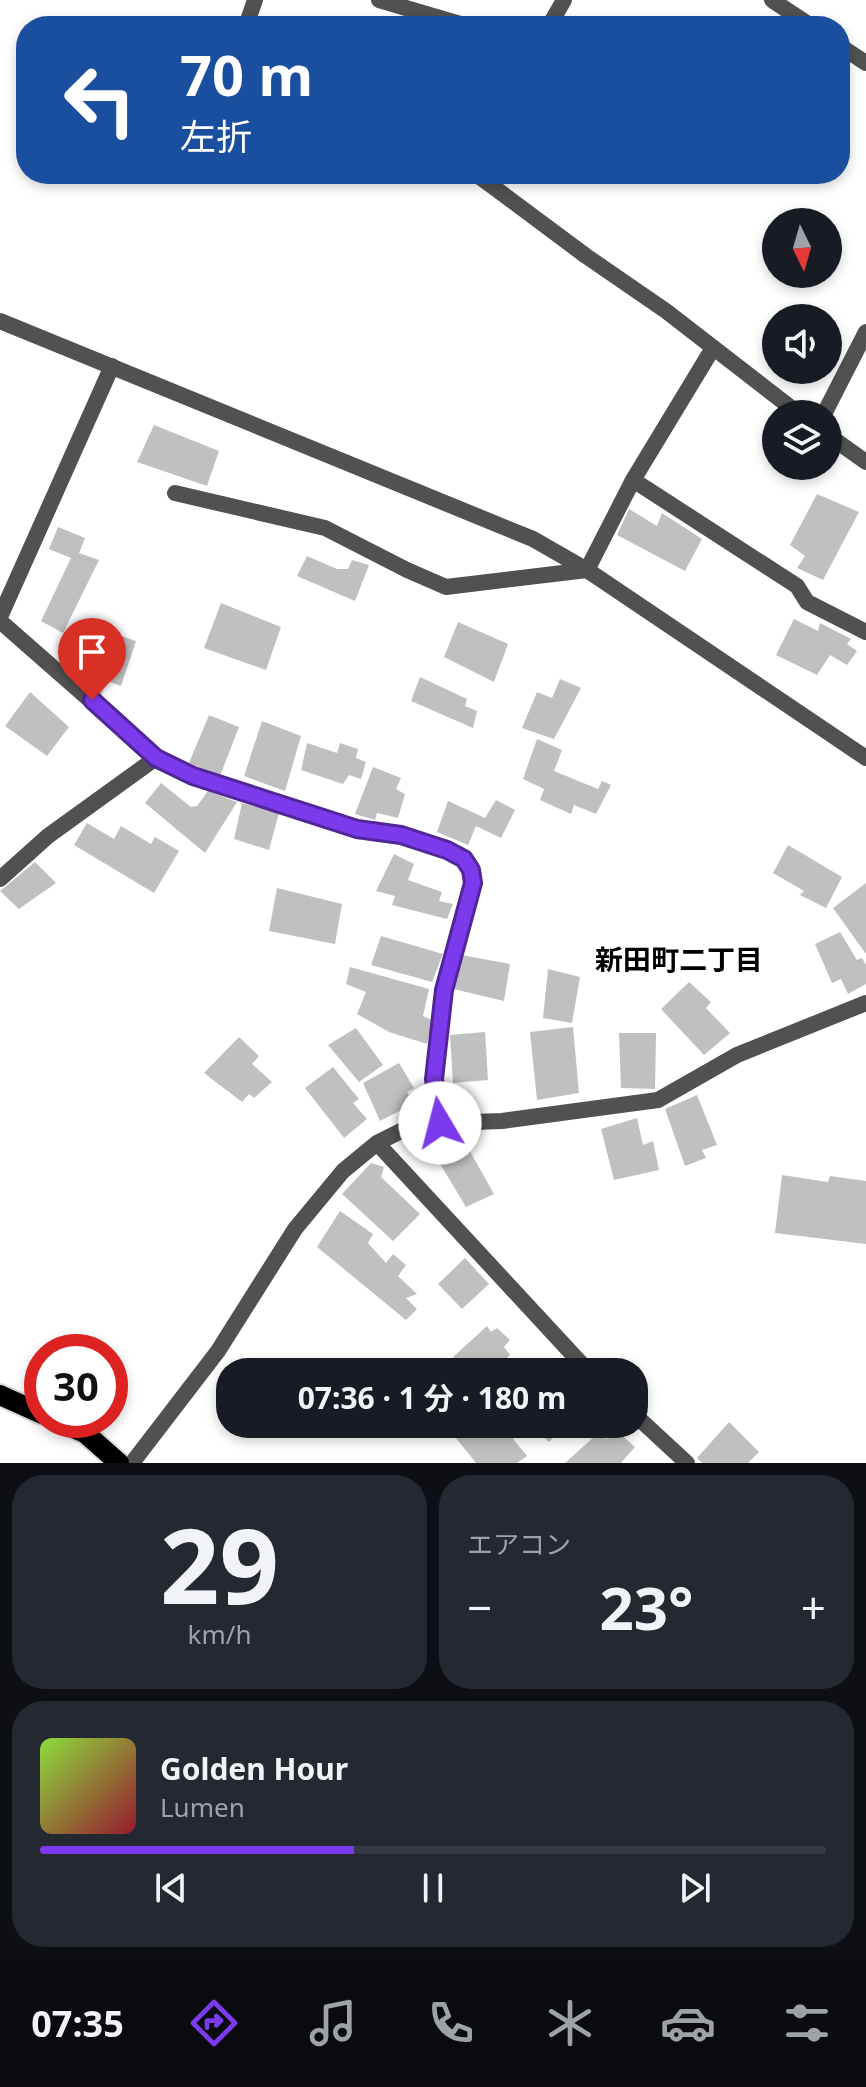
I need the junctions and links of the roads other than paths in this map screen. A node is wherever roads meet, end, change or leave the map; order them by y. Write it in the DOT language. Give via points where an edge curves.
graph roads {
  1 [pos="379,0"];
  2 [pos="772,0"];
  3 [pos="433,16"];
  4 [pos="796,16"];
  5 [pos="489,184"];
  6 [pos="0,321"];
  7 [pos="866,332"];
  8 [pos="713,348"];
  9 [pos="112,366"];
  10 [pos="781,400"];
  11 [pos="831,400"];
  12 [pos="842,445"];
  13 [pos="866,462"];
  14 [pos="633,480"];
  15 [pos="175,493"];
  16 [pos="587,570"];
  17 [pos="0,619"];
  18 [pos="866,632"];
  19 [pos="156,758"];
  20 [pos="866,758"];
  21 [pos="0,879"];
  22 [pos="866,1003"];
  23 [pos="440,1123"];
  24 [pos="377,1143"];
  25 [pos="576,1358"];
  26 [pos="0,1395"];
  27 [pos="24,1406"];
  28 [pos="648,1427"];
  29 [pos="91,1438"];
  30 [pos="119,1463"];
  31 [pos="132,1463"];
  32 [pos="687,1463"];
  1 -- 3 [label="street"];
  2 -- 4 [label="street"];
  5 -- 8 [label="street"];
  6 -- 9 [label="street"];
  7 -- 11 [label="street"];
  8 -- 10 [label="street"];
  8 -- 14 [label="street"];
  9 -- 16 [label="street" via="533,539"];
  9 -- 17 [label="street"];
  12 -- 13 [label="street"];
  14 -- 16 [label="street"];
  14 -- 18 [label="street" via="797,586 807,602"];
  15 -- 16 [label="street" via="325,528 446,587"];
  16 -- 20 [label="street"];
  17 -- 19 [label="street"];
  19 -- 21 [label="street" via="48,836"];
  19 -- 23 [label="street" via="246,794 357,829 401,835 464,859 473,883 444,990 434,1079"];
  22 -- 23 [label="street" via="737,1055 658,1100 502,1121"];
  23 -- 24 [label="street" via="415,1124"];
  24 -- 25 [label="street"];
  24 -- 31 [label="street" via="343,1171 295,1229 218,1351"];
  26 -- 27 [label="main road"];
  28 -- 32 [label="street"];
  29 -- 30 [label="main road"];
}
